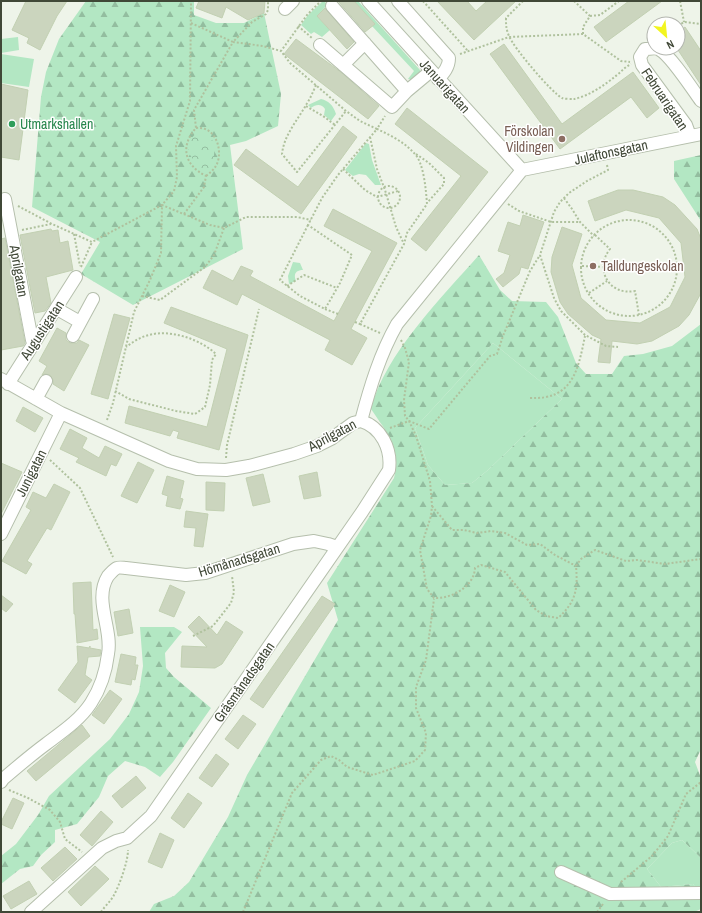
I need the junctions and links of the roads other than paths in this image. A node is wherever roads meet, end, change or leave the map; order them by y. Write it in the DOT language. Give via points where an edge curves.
graph roads {
  1 [pos="368,1"];
  2 [pos="398,1"];
  3 [pos="332,6"];
  4 [pos="365,43"];
  5 [pos="320,45"];
  6 [pos="343,66"];
  7 [pos="435,75"];
  8 [pos="407,91"];
  9 [pos="701,101"];
  10 [pos="695,135"];
  11 [pos="522,170"];
  12 [pos="5,199"];
  13 [pos="79,272"];
  14 [pos="93,299"];
  15 [pos="57,309"];
  16 [pos="80,322"];
  17 [pos="73,336"];
  18 [pos="34,342"];
  19 [pos="5,381"];
  20 [pos="46,381"];
  21 [pos="36,399"];
  22 [pos="61,413"];
  23 [pos="361,421"];
  24 [pos="1,534"];
  25 [pos="338,547"];
  26 [pos="4,786"];
  27 [pos="561,872"];
  28 [pos="701,893"];
  29 [pos="31,912"];
  1 -- 7 [label="street, Januarigatan"];
  2 -- 7 [label="street" via="449,58 446,71"];
  3 -- 4 [label="street"];
  4 -- 6 [label="street"];
  4 -- 8 [label="street"];
  5 -- 6 [label="street"];
  6 -- 8 [label="street" via="392,107"];
  7 -- 8 [label="street"];
  7 -- 11 [label="street, Januarigatan"];
  9 -- 10 [label="street, Februarigatan" via="668,56 660,49 645,49 640,57 642,65"];
  10 -- 11 [label="street, Julaftonsgatan"];
  11 -- 23 [label="street, Aprilgatan" via="397,324 375,371"];
  12 -- 18 [label="street, Aprilgatan"];
  13 -- 15 [label="street, Augustigatan"];
  14 -- 16 [label="street"];
  15 -- 16 [label="street"];
  15 -- 18 [label="street, Augustigatan"];
  16 -- 17 [label="street"];
  18 -- 19 [label="street, Augustigatan"];
  19 -- 21 [label="street, Aprilgatan"];
  20 -- 21 [label="street"];
  21 -- 22 [label="street, Aprilgatan"];
  22 -- 23 [label="street, Aprilgatan" via="168,461 197,469 224,470 294,454 331,438 352,423"];
  22 -- 24 [label="street, Junigatan"];
  23 -- 25 [label="street, Gräsmånadsgatan" via="373,426 386,443 389,470"];
  25 -- 26 [label="street, Hömånadsgatan" via="314,542 293,544 205,573 186,575 126,568 117,568 110,573 103,591 108,654 99,688 80,716 3,779"];
  25 -- 29 [label="street, Gräsmånadsgatan" via="151,816 127,838 102,848"];
  27 -- 28 [label="street" via="610,894"];
}
